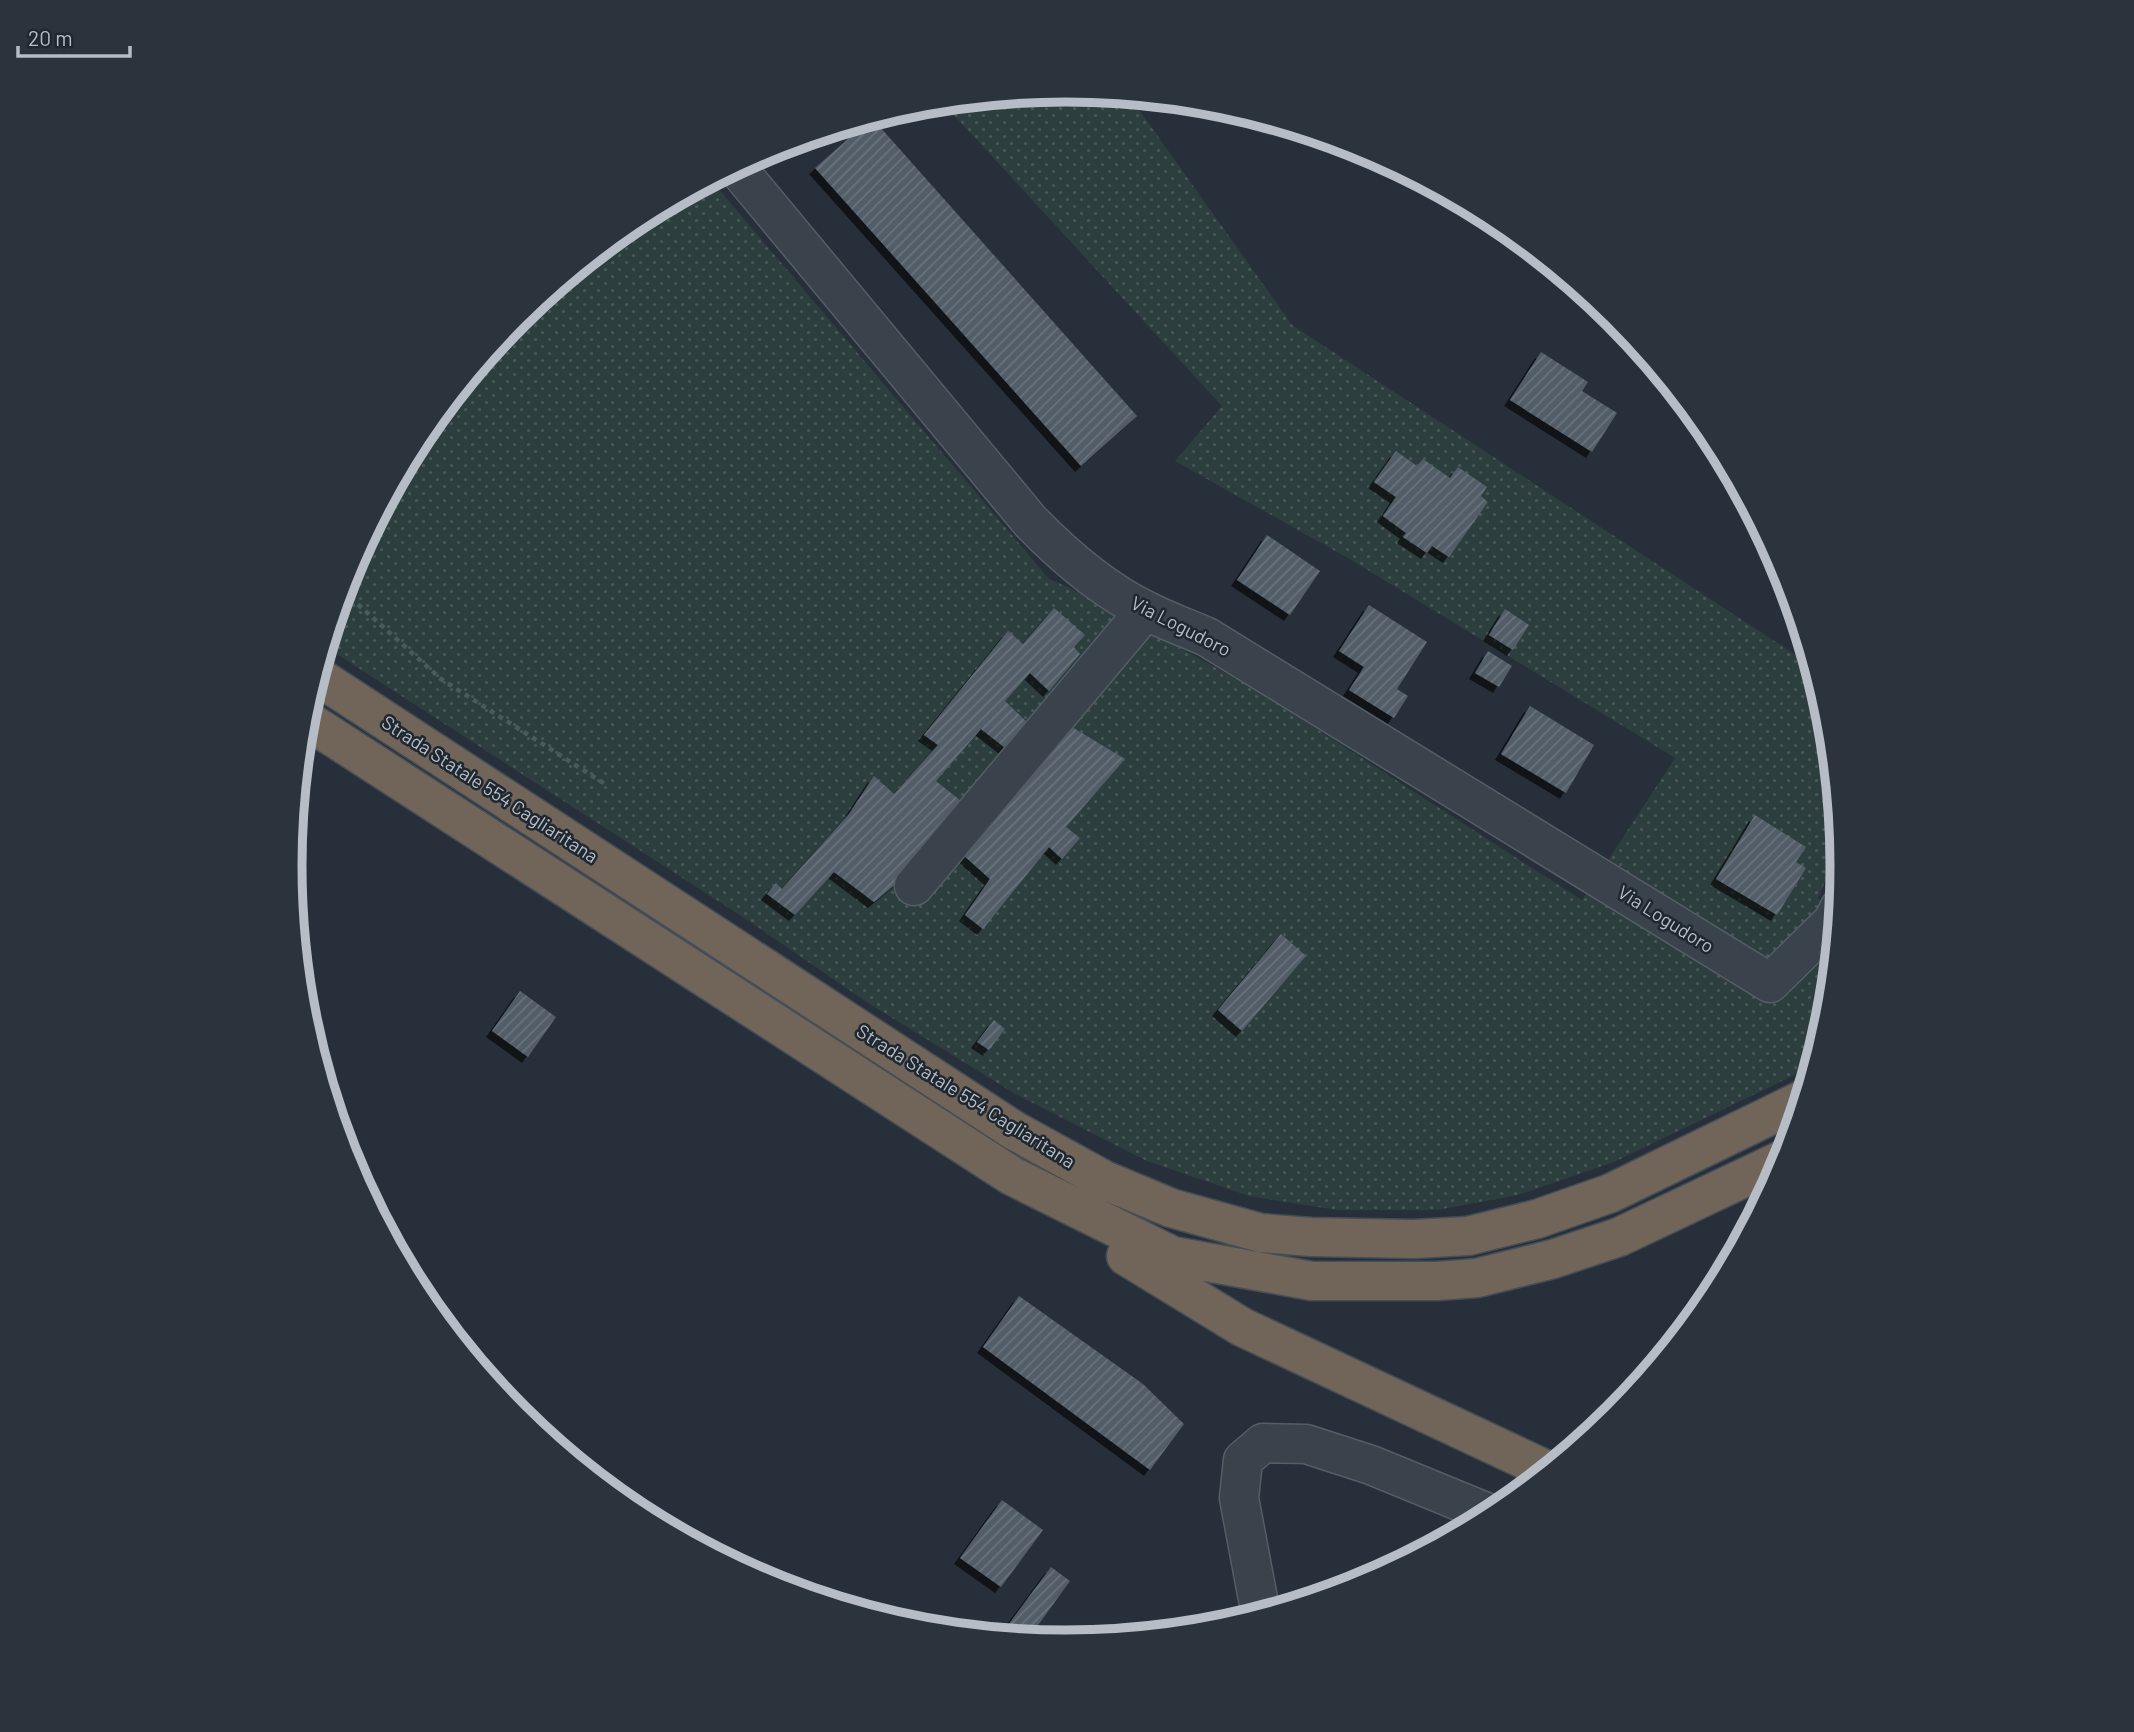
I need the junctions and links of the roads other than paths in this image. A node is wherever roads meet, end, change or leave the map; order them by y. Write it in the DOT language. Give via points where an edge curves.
graph roads {
  1 [pos="742,174"];
  2 [pos="1145,611"];
  3 [pos="326,682"];
  4 [pos="316,726"];
  5 [pos="915,886"];
  6 [pos="1829,925"];
  7 [pos="1793,1104"];
  8 [pos="1770,1166"];
  9 [pos="1012,1177"];
  10 [pos="1540,1467"];
  11 [pos="1480,1510"];
  12 [pos="1259,1605"];
  1 -- 2 [label="street, Via Logudoro" via="1030,521 1065,557"];
  2 -- 5 [label="street"];
  2 -- 6 [label="street, Via Logudoro" via="1208,637 1770,983"];
  3 -- 7 [label="highway, Strada Statale 554 Cagliaritana" via="1015,1131 1104,1180 1171,1208 1261,1233 1414,1240 1468,1236 1537,1219 1611,1193"];
  4 -- 9 [label="highway, Strada Statale 554 Cagliaritana"];
  8 -- 9 [label="highway, Strada Statale 554 Cagliaritana" via="1619,1237 1477,1278 1437,1281 1312,1281 1174,1256"];
  9 -- 10 [label="highway" via="1106,1244 1242,1327"];
  11 -- 12 [label="street" via="1306,1444 1263,1443 1243,1460 1239,1498"];
}
